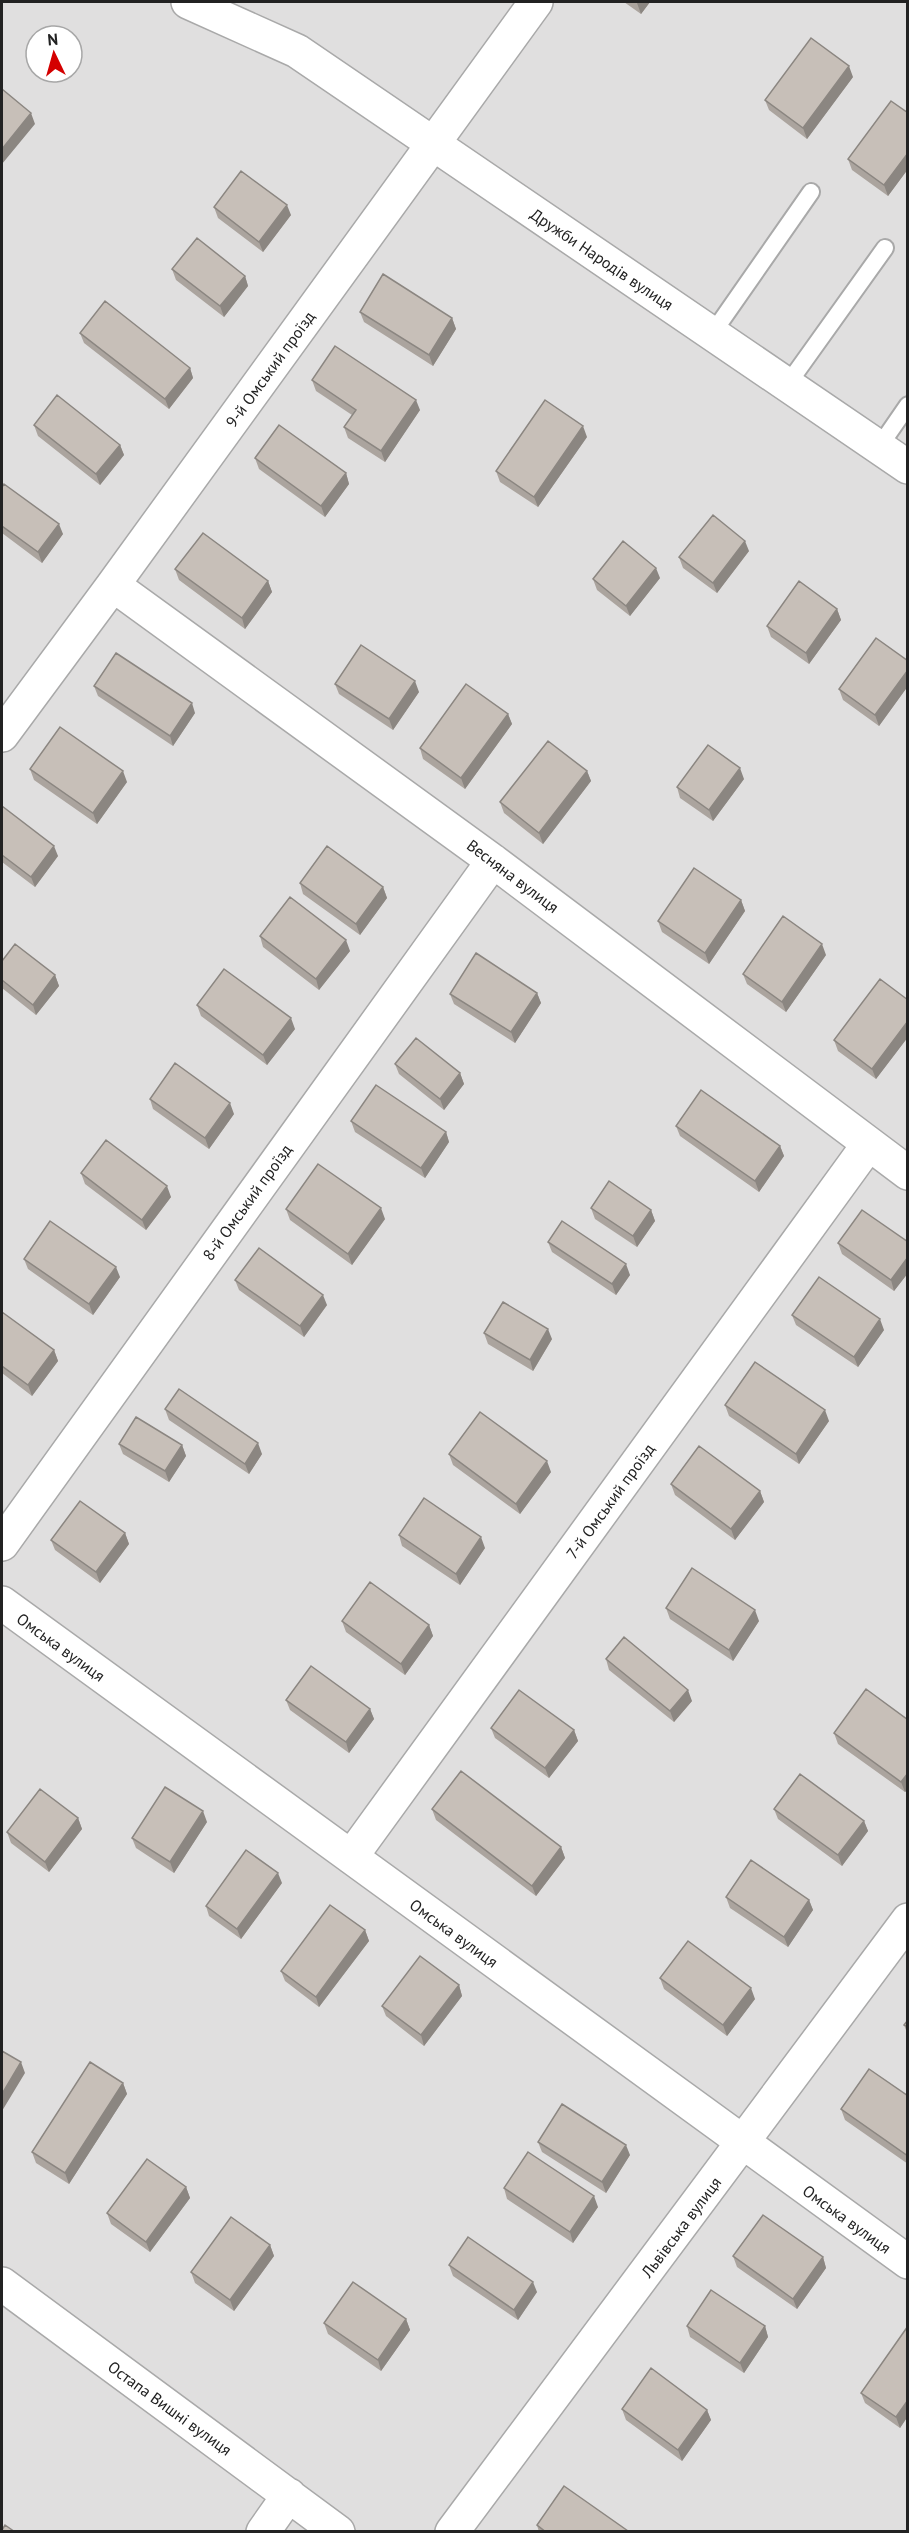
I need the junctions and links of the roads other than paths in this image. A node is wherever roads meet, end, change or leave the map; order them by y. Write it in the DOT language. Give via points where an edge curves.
graph roads {
  1 [pos="188,2"];
  2 [pos="536,2"];
  3 [pos="432,144"];
  4 [pos="810,192"];
  5 [pos="885,248"];
  6 [pos="712,334"];
  7 [pos="787,385"];
  8 [pos="908,405"];
  9 [pos="879,447"];
  10 [pos="908,466"];
  11 [pos="113,585"];
  12 [pos="2,735"];
  13 [pos="494,861"];
  14 [pos="868,1145"];
  15 [pos="908,1173"];
  16 [pos="2,1544"];
  17 [pos="2,1604"];
  18 [pos="351,1857"];
  19 [pos="908,1920"];
  20 [pos="743,2143"];
  21 [pos="908,2262"];
  22 [pos="2,2284"];
  23 [pos="289,2495"];
  24 [pos="263,2532"];
  25 [pos="338,2532"];
  26 [pos="452,2532"];
  1 -- 3 [label="street, Дружби Народів вулиця" via="297,51"];
  2 -- 3 [label="street, 9-й Омський проїзд"];
  3 -- 6 [label="street, Дружби Народів вулиця"];
  3 -- 11 [label="street, 9-й Омський проїзд"];
  4 -- 6 [label="lane"];
  5 -- 7 [label="lane"];
  6 -- 7 [label="street, Дружби Народів вулиця"];
  7 -- 9 [label="street, Дружби Народів вулиця"];
  8 -- 9 [label="lane"];
  9 -- 10 [label="street, Дружби Народів вулиця"];
  11 -- 12 [label="street, 9-й Омський проїзд"];
  11 -- 13 [label="street, Весняна вулиця"];
  13 -- 14 [label="street, Весняна вулиця"];
  13 -- 16 [label="street, 8-й Омський проїзд"];
  14 -- 15 [label="street, Весняна вулиця"];
  14 -- 18 [label="street, 7-й Омський проїзд"];
  17 -- 18 [label="street, Омська вулиця"];
  18 -- 20 [label="street, Омська вулиця"];
  19 -- 20 [label="street, Львівська вулиця"];
  20 -- 21 [label="street, Омська вулиця"];
  20 -- 26 [label="street, Львівська вулиця"];
  22 -- 23 [label="street, Остапа Вишні вулиця"];
  23 -- 24 [label="street"];
  23 -- 25 [label="street, Остапа Вишні вулиця"];
}
